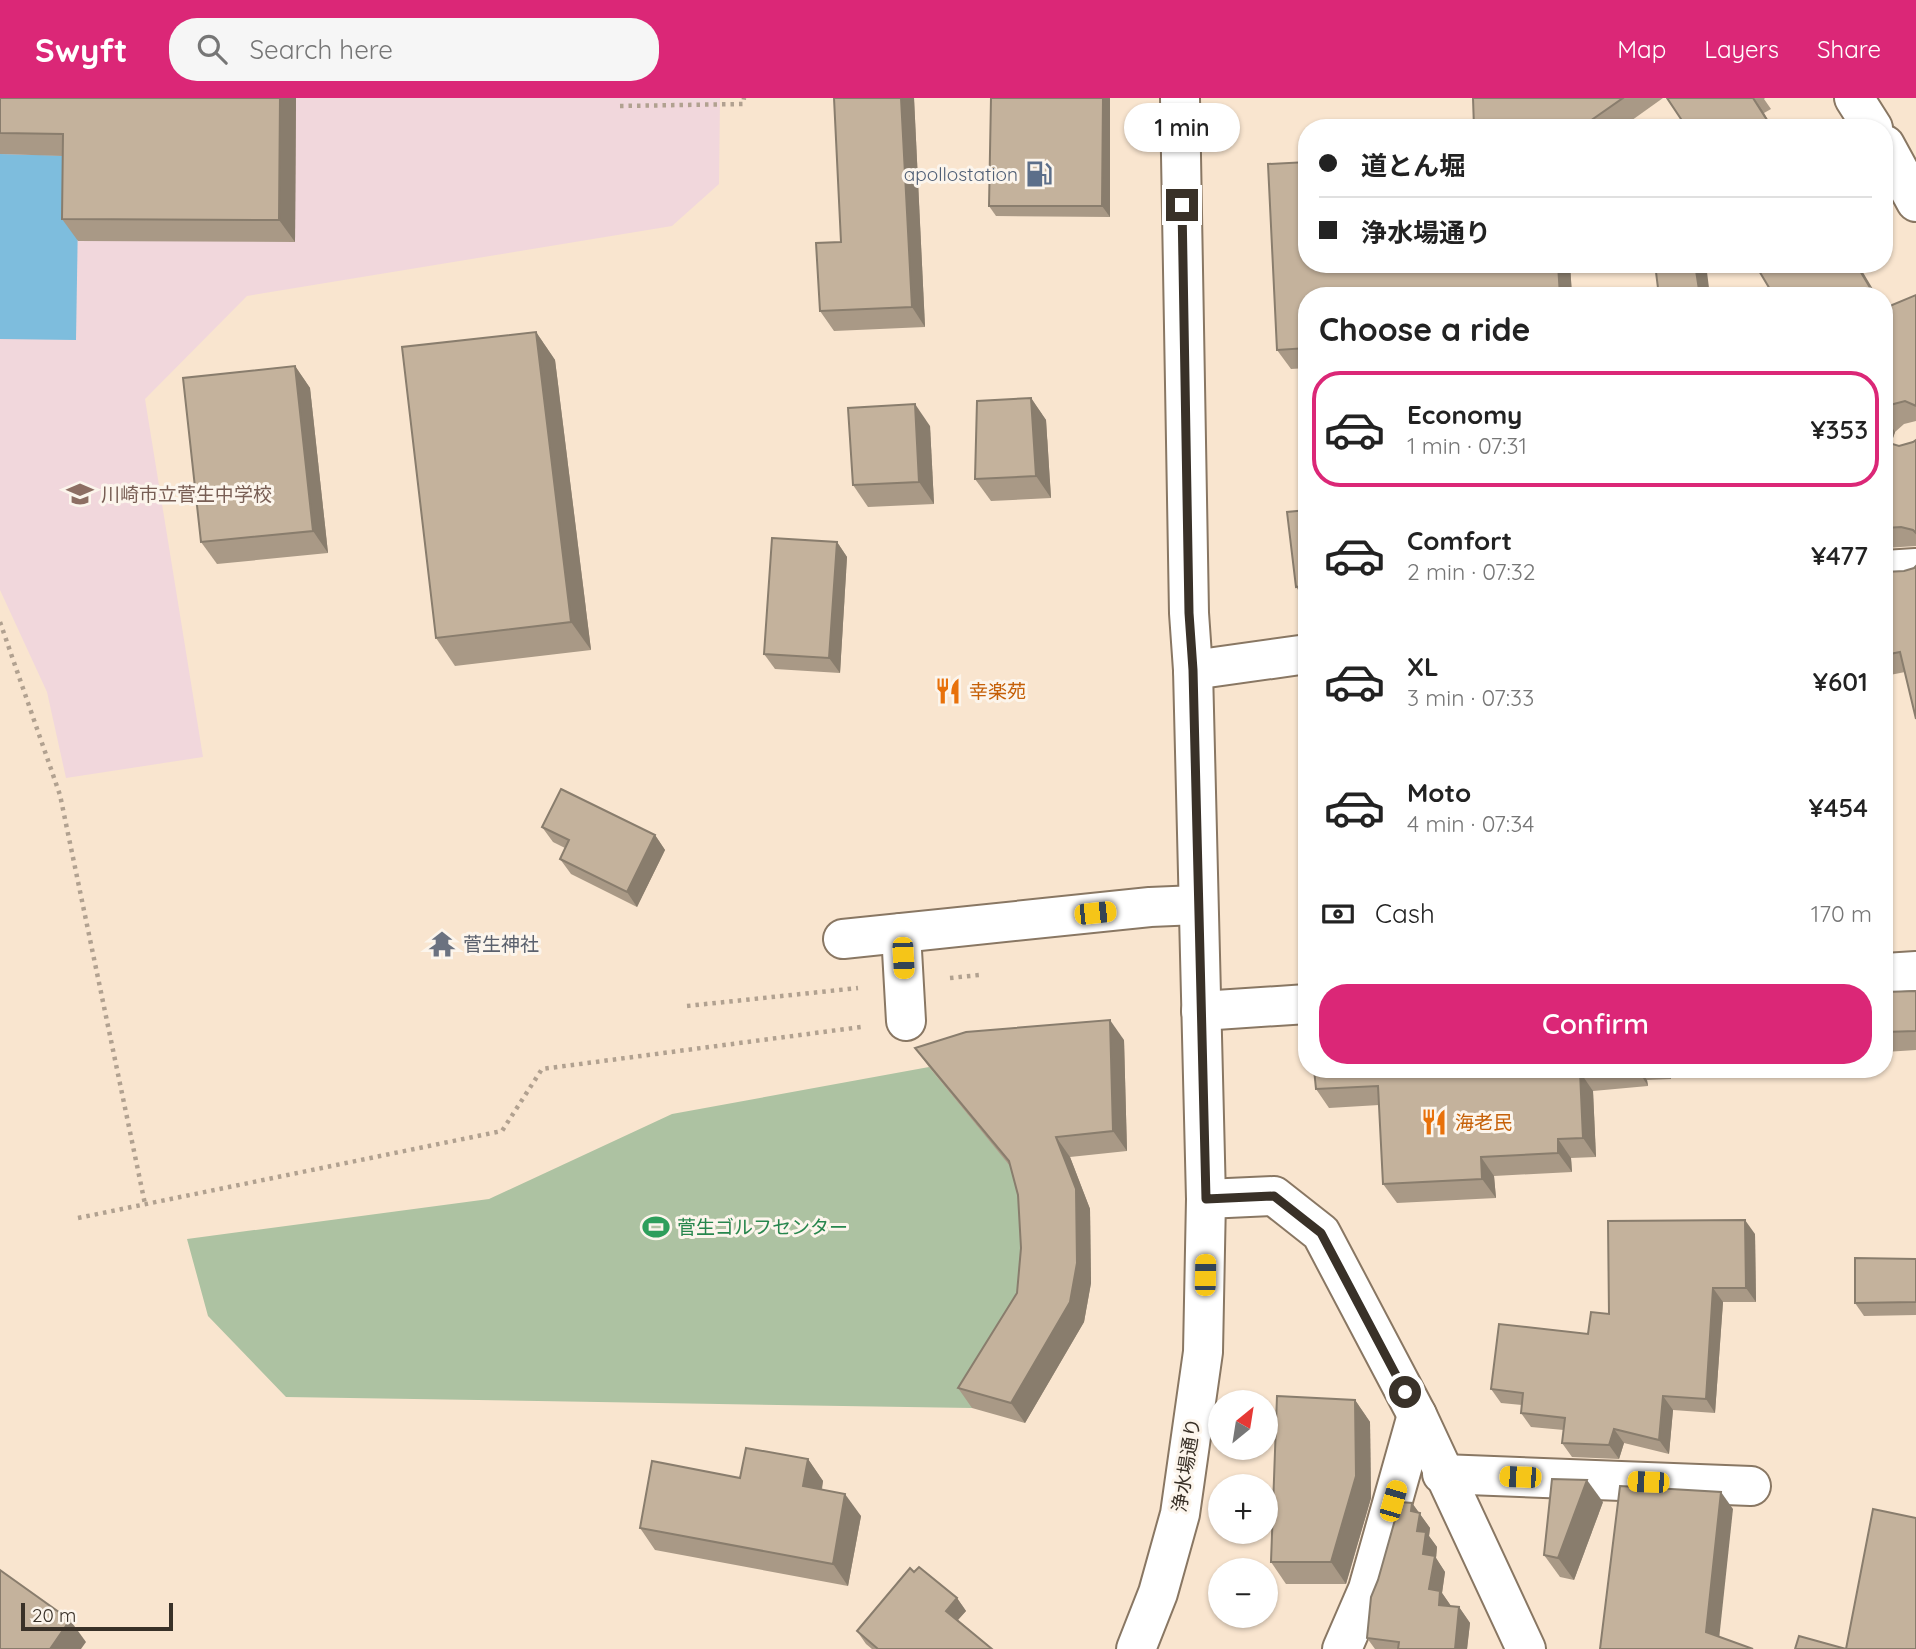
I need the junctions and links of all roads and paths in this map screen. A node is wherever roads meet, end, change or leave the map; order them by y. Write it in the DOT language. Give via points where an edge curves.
graph roads {
  1 [pos="744,98"];
  2 [pos="1180,98"];
  3 [pos="1854,98"];
  4 [pos="620,106"];
  5 [pos="1868,119"];
  6 [pos="1893,160"];
  7 [pos="1916,202"];
  8 [pos="1916,568"];
  9 [pos="1893,569"];
  10 [pos="0,622"];
  11 [pos="1298,655"];
  12 [pos="1193,670"];
  13 [pos="1197,905"];
  14 [pos="901,933"];
  15 [pos="844,939"];
  16 [pos="1916,971"];
  17 [pos="1893,972"];
  18 [pos="778,996"];
  19 [pos="1298,1005"];
  20 [pos="687,1006"];
  21 [pos="1201,1011"];
  22 [pos="906,1021"];
  23 [pos="1206,1199"];
  24 [pos="145,1204"];
  25 [pos="78,1218"];
  26 [pos="1417,1415"];
  27 [pos="1442,1474"];
  28 [pos="1751,1486"];
  29 [pos="1136,1649"];
  30 [pos="1342,1649"];
  31 [pos="1526,1649"];
  1 -- 4 [label="path" via="743,104"];
  2 -- 12 [label="main road, 浄水場通り"];
  3 -- 5 [label="main road"];
  6 -- 7 [label="main road"];
  8 -- 9 [label="main road"];
  10 -- 24 [label="path" via="60,795"];
  11 -- 12 [label="main road"];
  12 -- 13 [label="main road, 浄水場通り"];
  13 -- 14 [label="main road"];
  13 -- 21 [label="main road, 浄水場通り"];
  14 -- 15 [label="main road"];
  14 -- 22 [label="main road"];
  16 -- 17 [label="main road"];
  18 -- 20 [label="path"];
  19 -- 21 [label="main road"];
  21 -- 23 [label="main road, 浄水場通り"];
  22 -- 24 [label="path" via="542,1069 502,1131"];
  23 -- 26 [label="main road" via="1274,1196 1321,1233"];
  23 -- 29 [label="main road, 浄水場通り" via="1203,1352 1180,1514 1158,1593"];
  24 -- 25 [label="path"];
  26 -- 27 [label="main road"];
  26 -- 30 [label="main road" via="1368,1589"];
  27 -- 28 [label="main road"];
  27 -- 31 [label="main road"];
}
